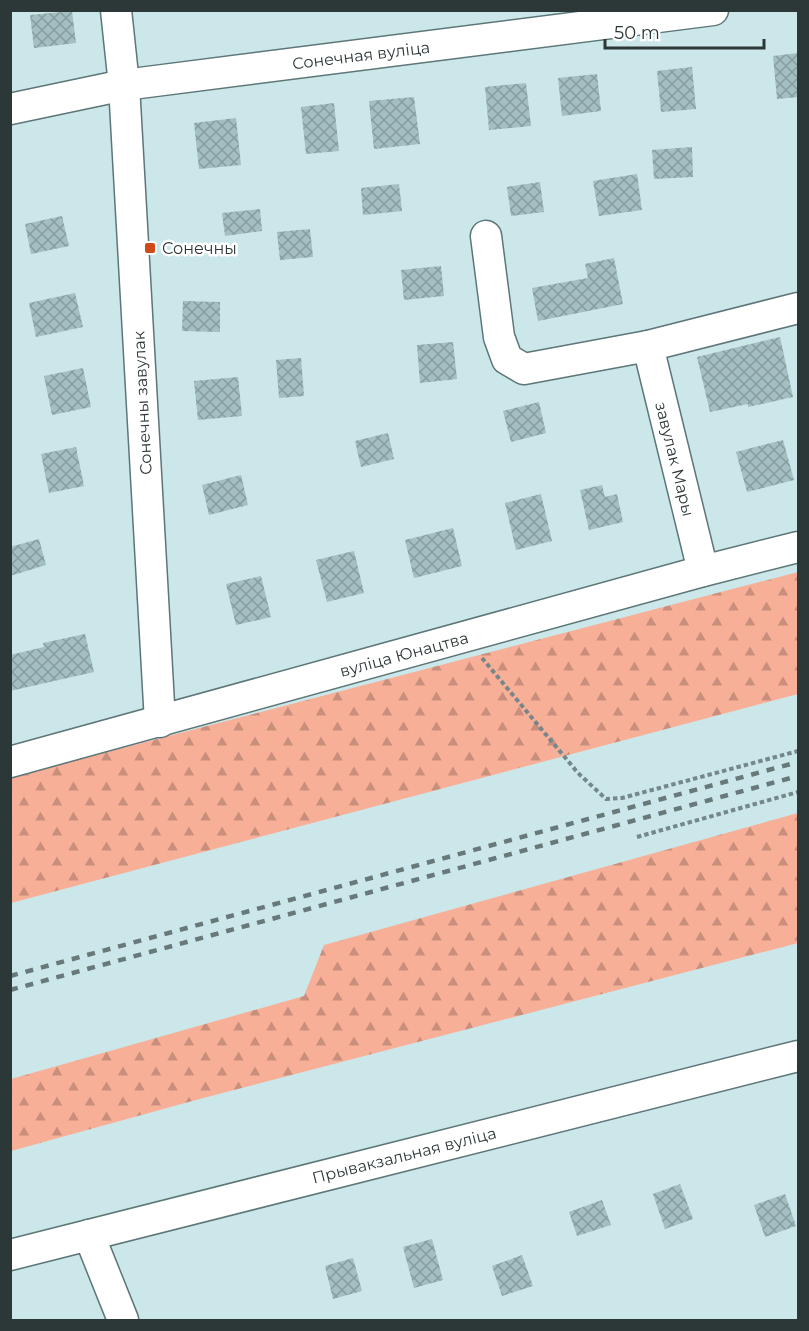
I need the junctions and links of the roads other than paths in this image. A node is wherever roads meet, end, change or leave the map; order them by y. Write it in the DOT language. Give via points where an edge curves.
graph roads {
  1 [pos="116,10"];
  2 [pos="713,10"];
  3 [pos="124,85"];
  4 [pos="10,109"];
  5 [pos="486,236"];
  6 [pos="798,308"];
  7 [pos="648,346"];
  8 [pos="798,547"];
  9 [pos="703,571"];
  10 [pos="159,722"];
  11 [pos="10,762"];
  12 [pos="798,1056"];
  13 [pos="89,1235"];
  14 [pos="10,1255"];
  15 [pos="123,1320"];
  1 -- 3 [label="street, Сонечны завулак"];
  2 -- 3 [label="street, Сонечная вуліца"];
  3 -- 4 [label="street, Сонечная вуліца"];
  3 -- 10 [label="street, Сонечны завулак"];
  5 -- 7 [label="street" via="499,337 507,359 524,369"];
  6 -- 7 [label="street"];
  7 -- 9 [label="street, завулак Мары"];
  8 -- 9 [label="street, вуліца Юнацтва"];
  9 -- 10 [label="street, вуліца Юнацтва"];
  10 -- 11 [label="street, вуліца Юнацтва"];
  12 -- 13 [label="street, Прывакзальная вуліца"];
  13 -- 14 [label="street, Прывакзальная вуліца"];
  13 -- 15 [label="street"];
}
